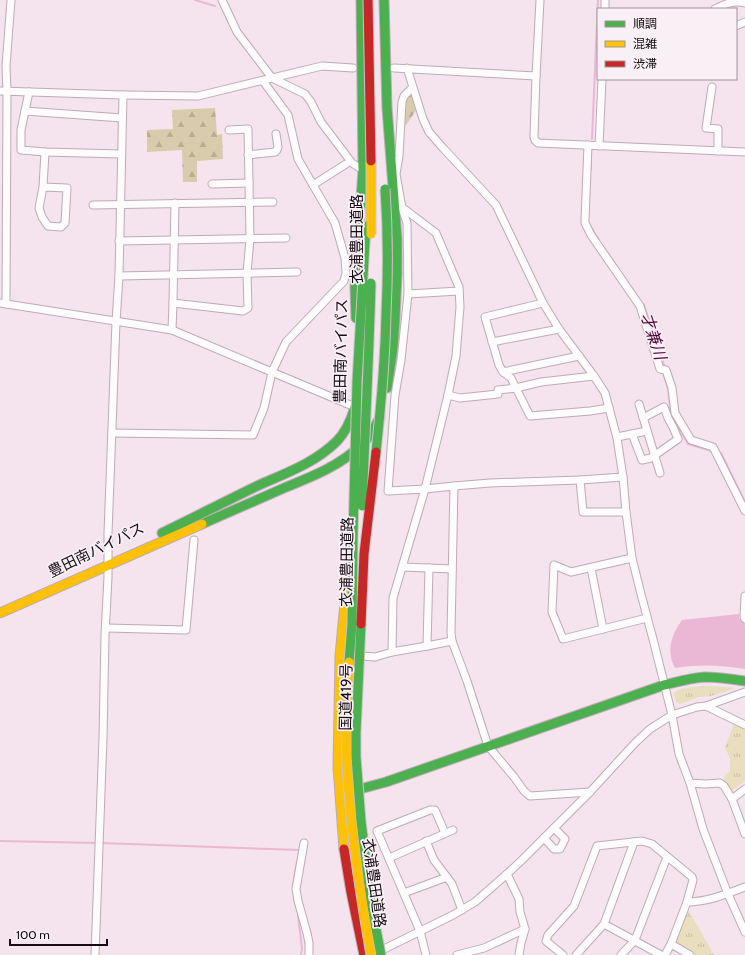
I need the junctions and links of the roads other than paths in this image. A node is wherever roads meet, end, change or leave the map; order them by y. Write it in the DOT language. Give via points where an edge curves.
graph roads {
  1 [pos="11,0"];
  2 [pos="222,0"];
  3 [pos="361,0"];
  4 [pos="365,0"];
  5 [pos="368,0"];
  6 [pos="384,0"];
  7 [pos="540,0"];
  8 [pos="745,3"];
  9 [pos="717,8"];
  10 [pos="354,68"];
  11 [pos="394,68"];
  12 [pos="407,68"];
  13 [pos="386,74"];
  14 [pos="536,76"];
  15 [pos="272,78"];
  16 [pos="602,80"];
  17 [pos="263,81"];
  18 [pos="712,87"];
  19 [pos="412,88"];
  20 [pos="4,91"];
  21 [pos="29,92"];
  22 [pos="123,95"];
  23 [pos="25,111"];
  24 [pos="363,112"];
  25 [pos="122,118"];
  26 [pos="229,130"];
  27 [pos="276,134"];
  28 [pos="588,145"];
  29 [pos="599,146"];
  30 [pos="718,151"];
  31 [pos="45,152"];
  32 [pos="745,152"];
  33 [pos="121,154"];
  34 [pos="248,155"];
  35 [pos="346,164"];
  36 [pos="362,170"];
  37 [pos="249,183"];
  38 [pos="212,184"];
  39 [pos="314,185"];
  40 [pos="43,187"];
  41 [pos="249,202"];
  42 [pos="273,202"];
  43 [pos="120,204"];
  44 [pos="175,204"];
  45 [pos="93,205"];
  46 [pos="402,208"];
  47 [pos="250,238"];
  48 [pos="286,238"];
  49 [pos="174,240"];
  50 [pos="119,241"];
  51 [pos="297,272"];
  52 [pos="247,274"];
  53 [pos="174,275"];
  54 [pos="119,276"];
  55 [pos="459,291"];
  56 [pos="408,294"];
  57 [pos="3,303"];
  58 [pos="173,303"];
  59 [pos="543,304"];
  60 [pos="116,322"];
  61 [pos="558,329"];
  62 [pos="172,330"];
  63 [pos="492,342"];
  64 [pos="578,356"];
  65 [pos="272,372"];
  66 [pos="503,372"];
  67 [pos="594,376"];
  68 [pos="516,388"];
  69 [pos="448,395"];
  70 [pos="639,404"];
  71 [pos="355,407"];
  72 [pos="609,408"];
  73 [pos="670,408"];
  74 [pos="643,418"];
  75 [pos="647,431"];
  76 [pos="112,432"];
  77 [pos="344,432"];
  78 [pos="632,434"];
  79 [pos="616,437"];
  80 [pos="365,442"];
  81 [pos="655,456"];
  82 [pos="347,458"];
  83 [pos="328,468"];
  84 [pos="660,472"];
  85 [pos="353,475"];
  86 [pos="623,477"];
  87 [pos="580,480"];
  88 [pos="454,486"];
  89 [pos="425,489"];
  90 [pos="745,511"];
  91 [pos="626,512"];
  92 [pos="194,540"];
  93 [pos="632,558"];
  94 [pos="108,563"];
  95 [pos="403,566"];
  96 [pos="429,568"];
  97 [pos="591,568"];
  98 [pos="452,569"];
  99 [pos="353,574"];
  100 [pos="745,596"];
  101 [pos="0,609"];
  102 [pos="0,613"];
  103 [pos="647,618"];
  104 [pos="745,619"];
  105 [pos="361,621"];
  106 [pos="106,628"];
  107 [pos="603,629"];
  108 [pos="452,641"];
  109 [pos="427,646"];
  110 [pos="392,652"];
  111 [pos="361,656"];
  112 [pos="745,681"];
  113 [pos="664,685"];
  114 [pos="745,692"];
  115 [pos="706,706"];
  116 [pos="338,715"];
  117 [pos="672,715"];
  118 [pos="745,725"];
  119 [pos="488,746"];
  120 [pos="690,784"];
  121 [pos="349,789"];
  122 [pos="360,789"];
  123 [pos="745,789"];
  124 [pos="590,792"];
  125 [pos="732,799"];
  126 [pos="554,828"];
  127 [pos="453,830"];
  128 [pos="445,833"];
  129 [pos="745,834"];
  130 [pos="544,838"];
  131 [pos="426,841"];
  132 [pos="634,842"];
  133 [pos="304,843"];
  134 [pos="344,845"];
  135 [pos="667,857"];
  136 [pos="389,858"];
  137 [pos="507,874"];
  138 [pos="447,877"];
  139 [pos="745,888"];
  140 [pos="404,893"];
  141 [pos="728,894"];
  142 [pos="687,902"];
  143 [pos="462,910"];
  144 [pos="604,924"];
  145 [pos="525,929"];
  146 [pos="420,931"];
  147 [pos="745,932"];
  148 [pos="635,940"];
  149 [pos="671,944"];
  150 [pos="484,951"];
  151 [pos="382,954"];
  152 [pos="96,955"];
  153 [pos="309,955"];
  154 [pos="364,955"];
  155 [pos="371,955"];
  156 [pos="426,955"];
  157 [pos="457,955"];
  158 [pos="519,955"];
  159 [pos="563,955"];
  160 [pos="576,955"];
  161 [pos="621,955"];
  162 [pos="661,955"];
  163 [pos="665,955"];
  164 [pos="690,955"];
  1 -- 20 [label="street"];
  2 -- 15 [label="street" via="237,32"];
  3 -- 24 [label="main road, 豊田南バイパス"];
  4 -- 99 [label="main road, 衣浦豊田道路, bridge" via="368,255"];
  5 -- 105 [label="main road, 衣浦豊田道路, bridge" via="371,256 363,452"];
  6 -- 13 [label="main road"];
  7 -- 14 [label="street"];
  8 -- 9 [label="street" via="736,1"];
  10 -- 15 [label="street" via="322,66"];
  11 -- 12 [label="street"];
  12 -- 14 [label="street"];
  12 -- 19 [label="street"];
  13 -- 80 [label="main road, 豊田南バイパス" via="397,239 395,318 383,407 378,423"];
  13 -- 105 [label="main road, 衣浦豊田道路, bridge" via="383,137 388,249 384,357 365,539"];
  14 -- 28 [label="street" via="535,140 538,143"];
  15 -- 17 [label="street"];
  15 -- 36 [label="street" via="305,94 321,122 352,163"];
  16 -- 29 [label="street"];
  17 -- 22 [label="street" via="198,96"];
  17 -- 39 [label="street" via="288,115 298,159"];
  18 -- 30 [label="street" via="706,128 718,129"];
  19 -- 46 [label="street" via="402,102 396,174"];
  19 -- 59 [label="street" via="429,132 496,205"];
  20 -- 21 [label="street"];
  20 -- 57 [label="street"];
  21 -- 22 [label="street"];
  21 -- 23 [label="street"];
  22 -- 25 [label="street"];
  23 -- 25 [label="street"];
  23 -- 31 [label="street" via="20,150"];
  24 -- 36 [label="main road, 豊田南バイパス"];
  24 -- 99 [label="main road, 衣浦豊田道路, bridge" via="366,226 357,380"];
  25 -- 33 [label="street"];
  26 -- 34 [label="street" via="248,129"];
  27 -- 34 [label="street" via="278,147 275,152"];
  28 -- 29 [label="street"];
  28 -- 73 [label="street" via="585,223 640,306 672,388"];
  29 -- 30 [label="street"];
  30 -- 32 [label="street"];
  31 -- 33 [label="street"];
  31 -- 40 [label="street"];
  33 -- 43 [label="street"];
  34 -- 37 [label="street"];
  35 -- 39 [label="street"];
  36 -- 71 [label="main road, 豊田南バイパス" via="356,286"];
  37 -- 38 [label="street"];
  37 -- 41 [label="street"];
  39 -- 65 [label="street" via="335,223 345,258 346,273 344,281 286,342"];
  40 -- 40 [label="street" via="39,208 42,217 48,226 61,227 65,223 67,188"];
  41 -- 42 [label="street"];
  41 -- 44 [label="street"];
  41 -- 47 [label="street"];
  43 -- 44 [label="street"];
  43 -- 45 [label="street"];
  43 -- 50 [label="street"];
  44 -- 49 [label="street"];
  46 -- 55 [label="street" via="436,233"];
  46 -- 56 [label="street" via="407,223"];
  47 -- 48 [label="street"];
  47 -- 49 [label="street"];
  47 -- 52 [label="street"];
  49 -- 50 [label="street"];
  49 -- 53 [label="street"];
  50 -- 54 [label="street"];
  51 -- 52 [label="street"];
  52 -- 53 [label="street"];
  52 -- 58 [label="street" via="248,308 243,311"];
  53 -- 54 [label="street"];
  53 -- 58 [label="street"];
  54 -- 60 [label="street"];
  55 -- 56 [label="street"];
  55 -- 69 [label="street" via="456,356"];
  56 -- 89 [label="street" via="395,394 388,491"];
  57 -- 60 [label="street"];
  58 -- 62 [label="street"];
  59 -- 61 [label="street"];
  59 -- 63 [label="street" via="485,317"];
  60 -- 62 [label="street"];
  60 -- 76 [label="street"];
  61 -- 63 [label="street"];
  61 -- 64 [label="street"];
  62 -- 65 [label="street"];
  63 -- 66 [label="street"];
  64 -- 66 [label="street"];
  64 -- 67 [label="street"];
  65 -- 71 [label="street"];
  65 -- 76 [label="street" via="264,408 253,434"];
  66 -- 68 [label="street" via="511,378"];
  67 -- 68 [label="street" via="541,382"];
  67 -- 72 [label="street"];
  68 -- 69 [label="street" via="498,390 498,394 490,395 460,398"];
  68 -- 72 [label="street" via="530,416"];
  69 -- 89 [label="street"];
  70 -- 74 [label="street"];
  71 -- 77 [label="main road, 豊田南バイパス"];
  72 -- 79 [label="street"];
  73 -- 74 [label="street" via="664,408"];
  73 -- 81 [label="street" via="668,418 678,438"];
  73 -- 90 [label="street" via="691,440 713,448"];
  74 -- 75 [label="street"];
  75 -- 78 [label="street"];
  75 -- 81 [label="street"];
  76 -- 94 [label="street"];
  77 -- 82 [label="main road, 国道419号" via="342,440"];
  77 -- 94 [label="main road, 豊田南バイパス" via="331,447 308,463"];
  78 -- 79 [label="street"];
  78 -- 81 [label="street" via="642,460"];
  79 -- 86 [label="street"];
  80 -- 82 [label="main road, 豊田南バイパス"];
  80 -- 111 [label="main road, 国道419号" via="360,454 360,466 372,492 373,505"];
  81 -- 84 [label="street"];
  82 -- 83 [label="main road, 豊田南バイパス"];
  82 -- 85 [label="main road, 国道419号"];
  83 -- 85 [label="main road" via="342,466"];
  83 -- 94 [label="main road, 豊田南バイパス"];
  85 -- 116 [label="main road, 国道419号" via="352,540 340,656"];
  86 -- 87 [label="street"];
  86 -- 91 [label="street"];
  87 -- 88 [label="street"];
  87 -- 91 [label="street" via="583,512"];
  88 -- 89 [label="street"];
  88 -- 98 [label="street"];
  89 -- 95 [label="street"];
  91 -- 93 [label="street"];
  92 -- 106 [label="street" via="186,630"];
  93 -- 97 [label="street"];
  93 -- 103 [label="street"];
  94 -- 101 [label="main road, 豊田南バイパス"];
  94 -- 102 [label="main road, 豊田南バイパス"];
  94 -- 106 [label="street"];
  95 -- 96 [label="street"];
  95 -- 110 [label="street" via="394,598"];
  96 -- 98 [label="street"];
  96 -- 109 [label="street"];
  97 -- 107 [label="street"];
  97 -- 107 [label="street" via="571,572 554,564 552,612 563,639"];
  98 -- 108 [label="street"];
  99 -- 155 [label="main road, 衣浦豊田道路, bridge" via="348,684 348,762 360,892"];
  100 -- 104 [label="street"];
  103 -- 107 [label="street"];
  103 -- 113 [label="street"];
  105 -- 151 [label="main road, 衣浦豊田道路, bridge" via="356,732 357,779 371,902"];
  106 -- 152 [label="street"];
  108 -- 109 [label="street"];
  108 -- 119 [label="street"];
  109 -- 110 [label="street"];
  110 -- 111 [label="street" via="375,657"];
  111 -- 122 [label="main road, 国道419号"];
  112 -- 113 [label="main road" via="710,677 690,678"];
  113 -- 117 [label="street"];
  113 -- 119 [label="main road"];
  114 -- 115 [label="street"];
  115 -- 117 [label="street"];
  115 -- 118 [label="street"];
  116 -- 121 [label="main road" via="346,739"];
  116 -- 134 [label="main road, 国道419号" via="338,768"];
  117 -- 120 [label="street" via="679,754"];
  117 -- 124 [label="street" via="650,729 635,743"];
  119 -- 122 [label="main road"];
  119 -- 124 [label="street" via="530,796"];
  120 -- 125 [label="street" via="720,783"];
  120 -- 141 [label="street" via="703,829"];
  121 -- 122 [label="main road"];
  121 -- 134 [label="main road" via="351,824"];
  122 -- 151 [label="main road, 国道419号" via="362,823"];
  123 -- 125 [label="street"];
  124 -- 126 [label="street"];
  125 -- 129 [label="street"];
  126 -- 130 [label="street"];
  126 -- 130 [label="street" via="565,839 560,849 554,850"];
  127 -- 128 [label="street"];
  128 -- 131 [label="street"];
  128 -- 136 [label="street" via="435,810 377,831"];
  130 -- 137 [label="street"];
  131 -- 136 [label="street"];
  131 -- 138 [label="street" via="434,860"];
  132 -- 135 [label="street" via="652,844"];
  132 -- 144 [label="street"];
  132 -- 159 [label="street" via="597,846 574,906 548,935 546,941"];
  133 -- 153 [label="street" via="296,889 309,943"];
  134 -- 154 [label="main road, 国道419号"];
  135 -- 142 [label="street" via="692,877"];
  135 -- 148 [label="street"];
  136 -- 140 [label="street"];
  137 -- 143 [label="street"];
  137 -- 145 [label="street" via="519,899"];
  138 -- 140 [label="street"];
  138 -- 143 [label="street"];
  139 -- 141 [label="street"];
  140 -- 146 [label="street"];
  141 -- 142 [label="street" via="698,902"];
  141 -- 147 [label="street"];
  142 -- 149 [label="street"];
  143 -- 146 [label="street"];
  144 -- 148 [label="street"];
  144 -- 160 [label="street"];
  145 -- 150 [label="street"];
  145 -- 158 [label="street"];
  146 -- 151 [label="street"];
  146 -- 156 [label="street"];
  148 -- 161 [label="street"];
  148 -- 162 [label="street"];
  149 -- 163 [label="street"];
  149 -- 164 [label="street"];
  150 -- 157 [label="street"];
}
